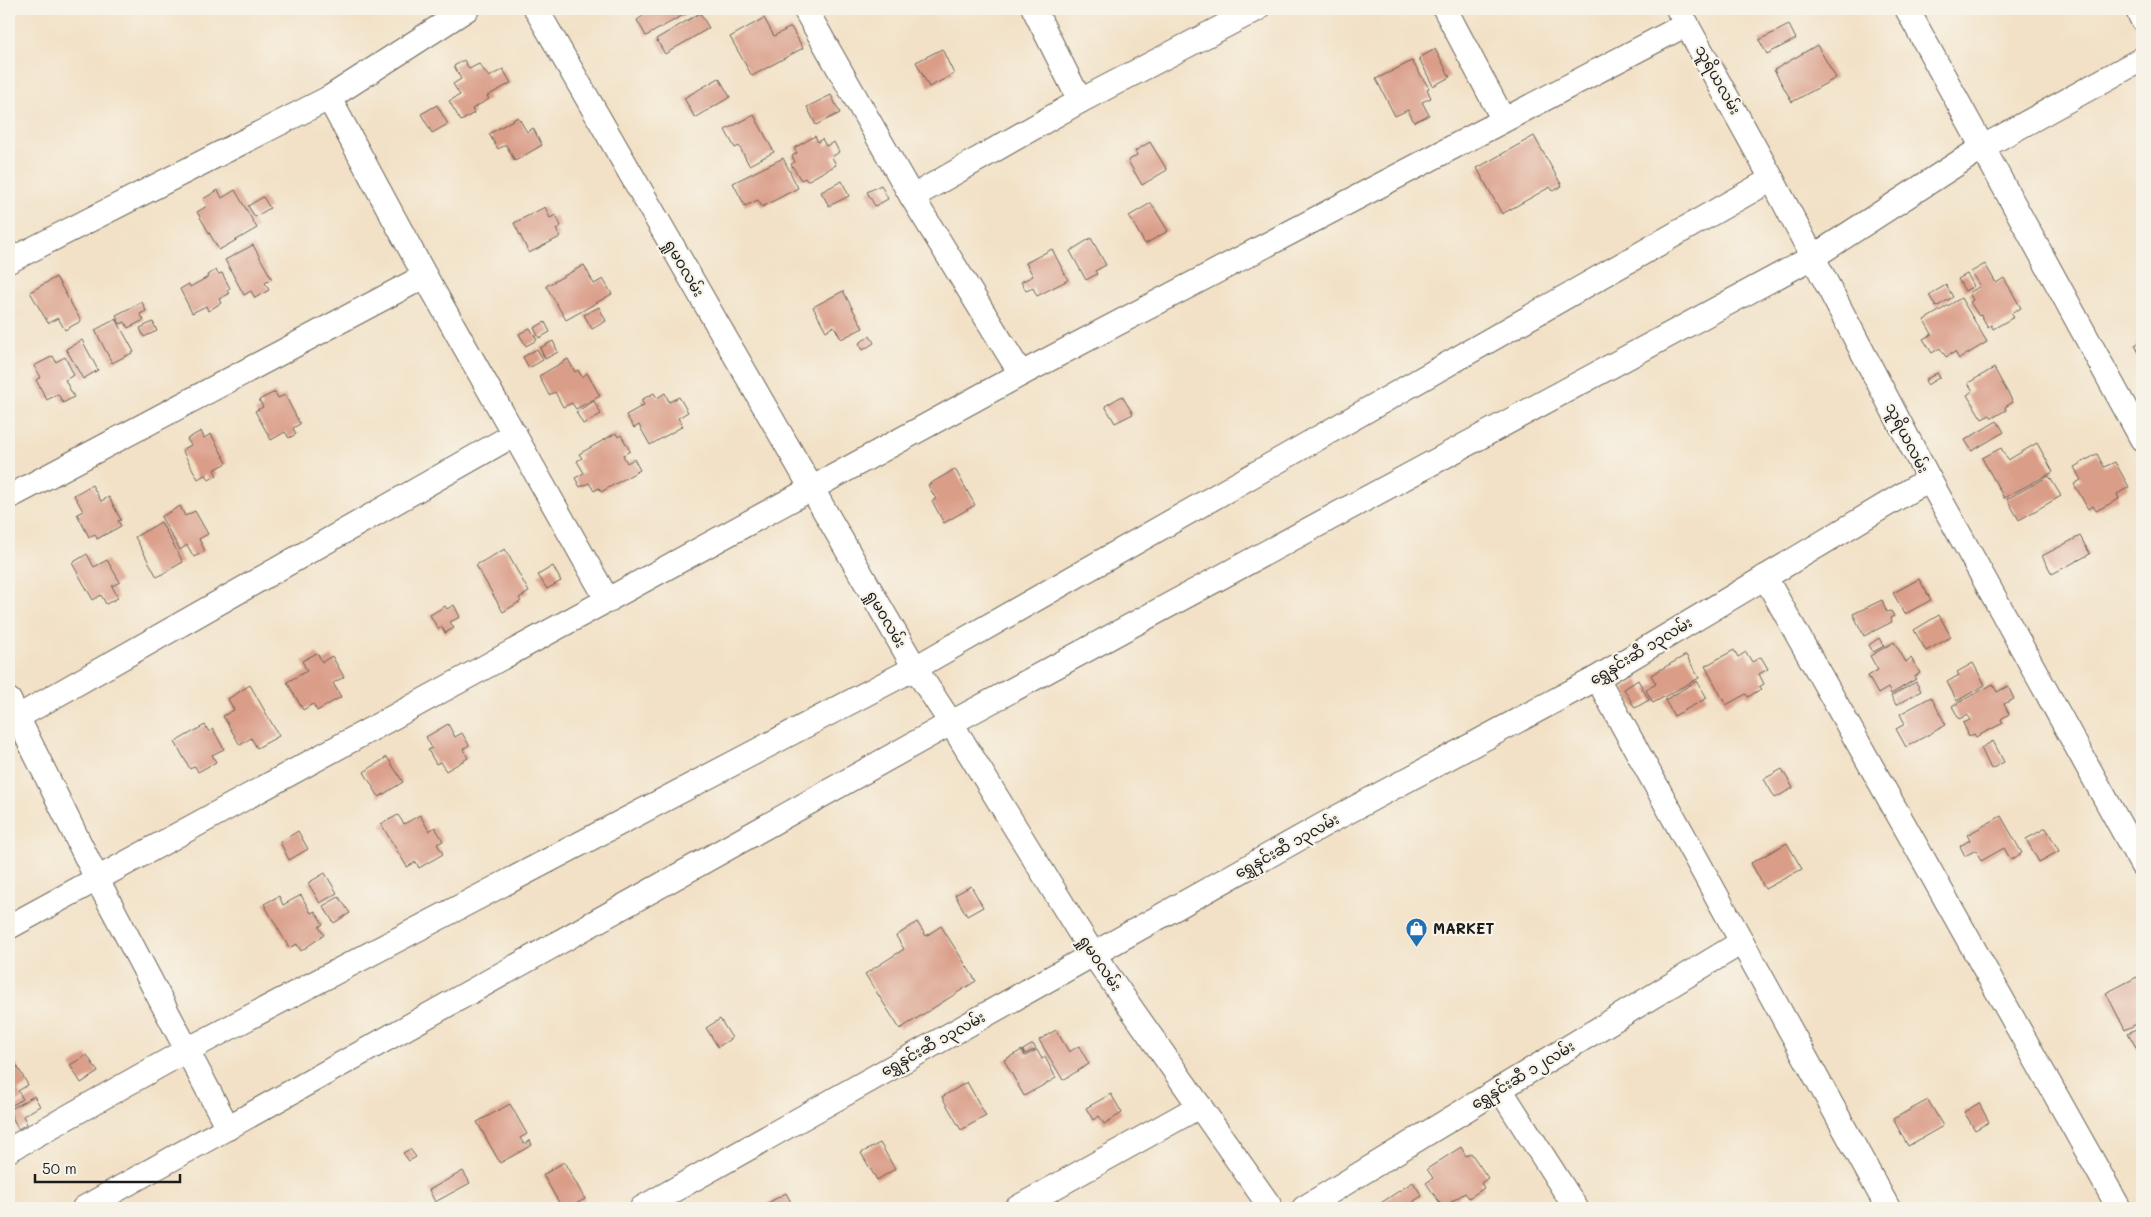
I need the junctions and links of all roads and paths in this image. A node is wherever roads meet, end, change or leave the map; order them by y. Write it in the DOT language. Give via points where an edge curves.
graph roads {
  1 [pos="467,9"];
  2 [pos="536,9"];
  3 [pos="805,9"];
  4 [pos="1034,9"];
  5 [pos="1257,9"];
  6 [pos="1445,9"];
  7 [pos="1907,9"];
  8 [pos="2137,9"];
  9 [pos="1682,17"];
  10 [pos="2142,18"];
  11 [pos="2142,59"];
  12 [pos="329,98"];
  13 [pos="1080,101"];
  14 [pos="1503,119"];
  15 [pos="1984,147"];
  16 [pos="1772,179"];
  17 [pos="912,197"];
  18 [pos="1813,257"];
  19 [pos="9,261"];
  20 [pos="425,276"];
  21 [pos="1021,374"];
  22 [pos="515,434"];
  23 [pos="2142,439"];
  24 [pos="1929,479"];
  25 [pos="812,490"];
  26 [pos="9,497"];
  27 [pos="1765,577"];
  28 [pos="608,602"];
  29 [pos="915,668"];
  30 [pos="1597,678"];
  31 [pos="12,713"];
  32 [pos="951,723"];
  33 [pos="2142,865"];
  34 [pos="97,879"];
  35 [pos="9,927"];
  36 [pos="1742,942"];
  37 [pos="1093,954"];
  38 [pos="187,1050"];
  39 [pos="1500,1089"];
  40 [pos="1200,1106"];
  41 [pos="228,1128"];
  42 [pos="9,1150"];
  43 [pos="84,1208"];
  44 [pos="642,1208"];
  45 [pos="1018,1208"];
  46 [pos="1271,1208"];
  47 [pos="1304,1208"];
  48 [pos="1576,1208"];
  49 [pos="1888,1208"];
  50 [pos="2120,1208"];
  1 -- 12 [label="street"];
  2 -- 25 [label="street, ရှုမဝလမ်း"];
  3 -- 17 [label="street"];
  4 -- 13 [label="street"];
  5 -- 13 [label="street"];
  6 -- 14 [label="street"];
  7 -- 15 [label="street"];
  8 -- 10 [label="street"];
  9 -- 14 [label="street"];
  9 -- 16 [label="street, သူရိယလမ်း"];
  11 -- 15 [label="street"];
  12 -- 19 [label="street"];
  12 -- 20 [label="street"];
  13 -- 17 [label="street"];
  14 -- 21 [label="street"];
  15 -- 18 [label="street"];
  15 -- 23 [label="street"];
  16 -- 18 [label="street, သူရိယလမ်း"];
  16 -- 29 [label="street"];
  17 -- 21 [label="street"];
  18 -- 24 [label="street, သူရိယလမ်း"];
  18 -- 32 [label="street"];
  20 -- 22 [label="street"];
  20 -- 26 [label="street"];
  21 -- 25 [label="street"];
  22 -- 28 [label="street"];
  22 -- 31 [label="street"];
  24 -- 27 [label="street, ရွှေနှင်းဆီ ၁၃လမ်း"];
  24 -- 33 [label="street, သူရိယလမ်း"];
  25 -- 28 [label="street"];
  25 -- 29 [label="street, ရှုမဝလမ်း"];
  27 -- 30 [label="street, ရွှေနှင်းဆီ ၁၃လမ်း"];
  27 -- 50 [label="street"];
  28 -- 34 [label="street"];
  29 -- 32 [label="street, ရှုမဝလမ်း"];
  29 -- 38 [label="street"];
  30 -- 36 [label="street"];
  30 -- 37 [label="street, ရွှေနှင်းဆီ ၁၃လမ်း"];
  31 -- 34 [label="street"];
  32 -- 37 [label="street, ရှုမဝလမ်း"];
  32 -- 41 [label="street"];
  34 -- 35 [label="street"];
  34 -- 38 [label="street"];
  36 -- 39 [label="street, ရွှေနှင်းဆီ ၁၂လမ်း"];
  36 -- 49 [label="street"];
  37 -- 40 [label="street, ရှုမဝလမ်း"];
  37 -- 44 [label="street, ရွှေနှင်းဆီ ၁၃လမ်း"];
  38 -- 41 [label="street"];
  38 -- 42 [label="street"];
  39 -- 47 [label="street, ရွှေနှင်းဆီ ၁၂လမ်း"];
  39 -- 48 [label="street"];
  40 -- 45 [label="street"];
  40 -- 46 [label="street, ရှုမဝလမ်း"];
  41 -- 43 [label="street"];
}
